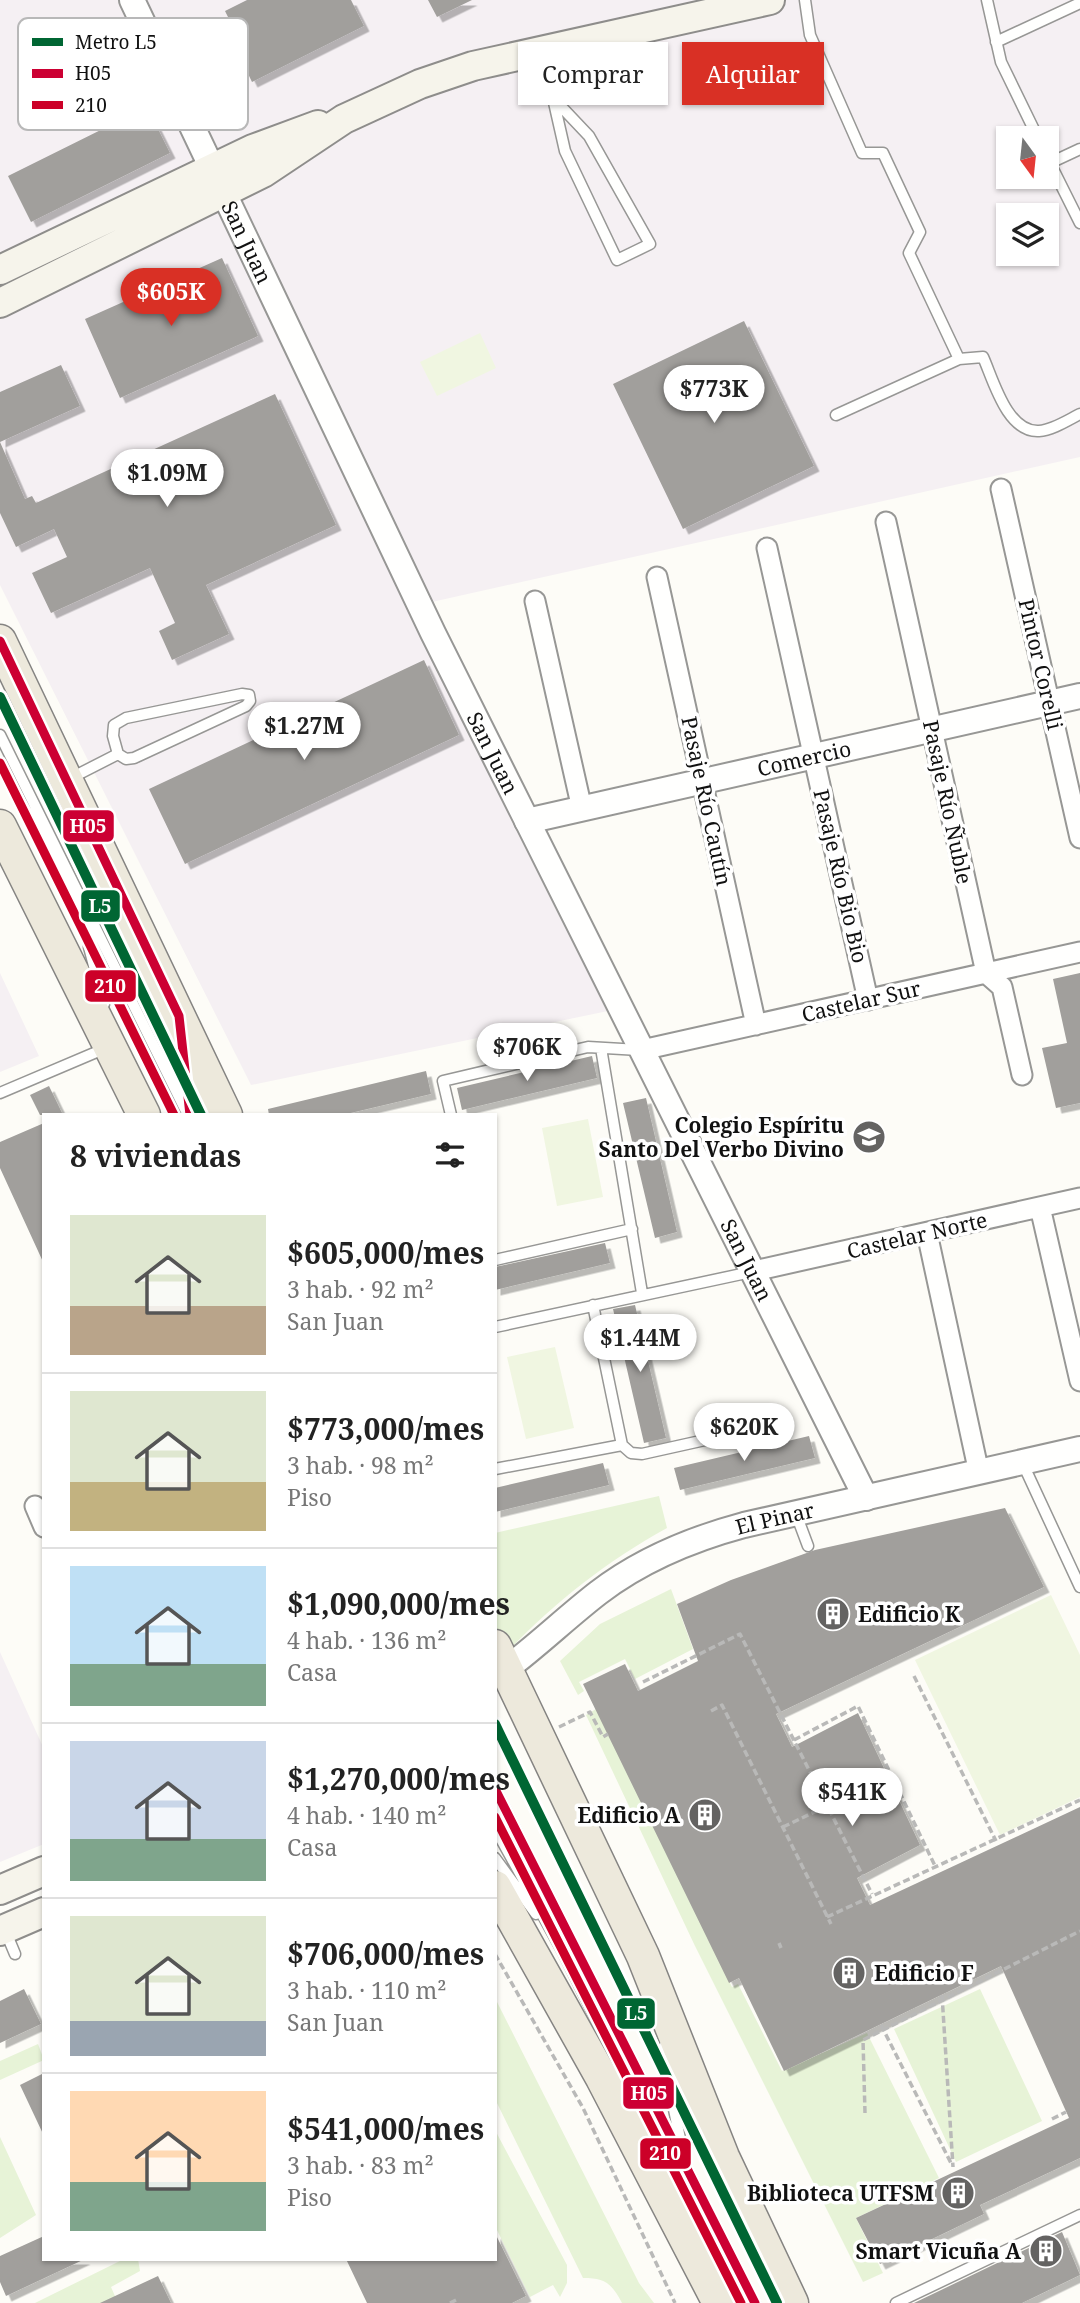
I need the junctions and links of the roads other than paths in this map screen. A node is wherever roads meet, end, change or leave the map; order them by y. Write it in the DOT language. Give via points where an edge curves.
graph roads {
  1 [pos="132,0"];
  2 [pos="770,0"];
  3 [pos="805,0"];
  4 [pos="987,0"];
  5 [pos="1080,3"];
  6 [pos="140,18"];
  7 [pos="582,42"];
  8 [pos="996,42"];
  9 [pos="518,57"];
  10 [pos="553,98"];
  11 [pos="1032,126"];
  12 [pos="193,130"];
  13 [pos="1080,149"];
  14 [pos="1059,156"];
  15 [pos="217,181"];
  16 [pos="1059,181"];
  17 [pos="1080,223"];
  18 [pos="0,270"];
  19 [pos="0,303"];
  20 [pos="959,359"];
  21 [pos="1080,414"];
  22 [pos="836,415"];
  23 [pos="1002,489"];
  24 [pos="886,522"];
  25 [pos="767,548"];
  26 [pos="657,577"];
  27 [pos="535,601"];
  28 [pos="0,641"];
  29 [pos="1080,696"];
  30 [pos="1049,703"];
  31 [pos="932,729"];
  32 [pos="0,735"];
  33 [pos="118,754"];
  34 [pos="814,756"];
  35 [pos="0,764"];
  36 [pos="66,780"];
  37 [pos="702,781"];
  38 [pos="582,809"];
  39 [pos="527,821"];
  40 [pos="0,825"];
  41 [pos="1080,838"];
  42 [pos="83,923"];
  43 [pos="1080,952"];
  44 [pos="986,973"];
  45 [pos="868,1000"];
  46 [pos="179,1016"];
  47 [pos="756,1025"];
  48 [pos="601,1048"];
  49 [pos="642,1050"];
  50 [pos="116,1057"];
  51 [pos="1022,1074"];
  52 [pos="0,1093"];
  53 [pos="143,1113"];
  54 [pos="173,1113"];
  55 [pos="188,1113"];
  56 [pos="189,1113"];
  57 [pos="225,1113"];
  58 [pos="451,1113"];
  59 [pos="1080,1198"];
  60 [pos="1040,1207"];
  61 [pos="632,1229"];
  62 [pos="927,1233"];
  63 [pos="497,1260"];
  64 [pos="754,1271"];
  65 [pos="642,1293"];
  66 [pos="593,1305"];
  67 [pos="497,1327"];
  68 [pos="1080,1381"];
  69 [pos="741,1432"];
  70 [pos="622,1445"];
  71 [pos="1080,1450"];
  72 [pos="1022,1463"];
  73 [pos="497,1469"];
  74 [pos="979,1473"];
  75 [pos="866,1498"];
  76 [pos="34,1506"];
  77 [pos="796,1514"];
  78 [pos="42,1523"];
  79 [pos="808,1546"];
  80 [pos="1080,1587"];
  81 [pos="498,1667"];
  82 [pos="497,1793"];
  83 [pos="497,1832"];
  84 [pos="497,1861"];
  85 [pos="42,1872"];
  86 [pos="4,1885"];
  87 [pos="497,1891"];
  88 [pos="42,1913"];
  89 [pos="7,1938"];
  90 [pos="563,1952"];
  91 [pos="658,1989"];
  92 [pos="689,2175"];
  93 [pos="1080,2215"];
  94 [pos="719,2303"];
  95 [pos="737,2303"];
  96 [pos="755,2303"];
  97 [pos="792,2303"];
  98 [pos="896,2303"];
  1 -- 6 [label="street, San Juan"];
  2 -- 7 [label="main road"];
  3 -- 20 [label="lane" via="814,47 862,153 883,153 920,232 909,253"];
  4 -- 8 [label="lane"];
  5 -- 8 [label="lane"];
  8 -- 11 [label="lane"];
  9 -- 15 [label="main road" via="446,74 344,119 263,173"];
  10 -- 10 [label="lane" via="565,151 617,260 650,244 589,136"];
  12 -- 15 [label="street, San Juan"];
  13 -- 14 [label="lane"];
  15 -- 18 [label="main road"];
  15 -- 19 [label="main road"];
  15 -- 39 [label="street, San Juan"];
  16 -- 17 [label="lane"];
  20 -- 21 [label="lane" via="983,357 1012,418 1024,428 1039,431"];
  20 -- 22 [label="lane"];
  23 -- 30 [label="street, Pintor Corelli"];
  24 -- 31 [label="street, Pasaje Río Ñuble"];
  25 -- 34 [label="street, Pasaje Río Bio Bio"];
  26 -- 37 [label="street, Pasaje Río Cautín"];
  27 -- 38 [label="street"];
  28 -- 36 [label="main road"];
  29 -- 30 [label="street, Comercio"];
  30 -- 31 [label="street, Comercio"];
  30 -- 41 [label="street, Pintor Corelli"];
  31 -- 34 [label="street, Comercio"];
  31 -- 44 [label="street, Pasaje Río Ñuble"];
  32 -- 55 [label="lane"];
  33 -- 33 [label="lane" via="114,725 126,718 249,695 246,705 134,758"];
  33 -- 36 [label="lane"];
  34 -- 37 [label="street, Comercio"];
  34 -- 45 [label="street, Pasaje Río Bio Bio"];
  35 -- 42 [label="lane"];
  36 -- 46 [label="main road"];
  37 -- 38 [label="street, Comercio"];
  37 -- 47 [label="street, Pasaje Río Cautín"];
  38 -- 39 [label="street, Comercio"];
  39 -- 49 [label="street, San Juan"];
  40 -- 50 [label="main road"];
  42 -- 50 [label="lane"];
  42 -- 54 [label="lane"];
  43 -- 44 [label="street, Castelar Sur"];
  44 -- 45 [label="street, Castelar Sur"];
  44 -- 51 [label="street, Pasaje Río Ñuble" via="1002,987"];
  45 -- 47 [label="street, Castelar Sur"];
  46 -- 56 [label="lane"];
  46 -- 57 [label="main road"];
  47 -- 49 [label="street, Castelar Sur"];
  48 -- 49 [label="lane"];
  48 -- 58 [label="lane" via="587,1047 443,1081"];
  48 -- 61 [label="lane"];
  49 -- 64 [label="street, San Juan"];
  50 -- 52 [label="lane"];
  50 -- 53 [label="main road"];
  59 -- 60 [label="street, Castelar Norte"];
  60 -- 62 [label="street, Castelar Norte"];
  60 -- 68 [label="street"];
  61 -- 63 [label="lane"];
  61 -- 65 [label="lane"];
  62 -- 64 [label="street, Castelar Norte"];
  62 -- 74 [label="street"];
  64 -- 65 [label="lane"];
  64 -- 75 [label="street, San Juan"];
  65 -- 66 [label="lane"];
  66 -- 67 [label="lane"];
  66 -- 70 [label="lane"];
  69 -- 70 [label="lane" via="642,1454 631,1453"];
  70 -- 73 [label="lane"];
  71 -- 72 [label="street, El Pinar"];
  72 -- 74 [label="street, El Pinar"];
  72 -- 80 [label="lane"];
  74 -- 75 [label="street, El Pinar"];
  75 -- 77 [label="street, El Pinar"];
  76 -- 78 [label="street"];
  77 -- 79 [label="lane"];
  77 -- 81 [label="street, El Pinar" via="721,1531 659,1556 600,1592"];
  81 -- 91 [label="main road"];
  82 -- 92 [label="lane"];
  83 -- 90 [label="lane"];
  84 -- 90 [label="lane"];
  85 -- 86 [label="main road"];
  87 -- 94 [label="main road" via="602,2078"];
  88 -- 89 [label="main road"];
  90 -- 95 [label="lane"];
  91 -- 92 [label="lane" via="671,2095"];
  91 -- 97 [label="main road" via="723,2157"];
  92 -- 96 [label="lane"];
  93 -- 98 [label="lane"];
}
